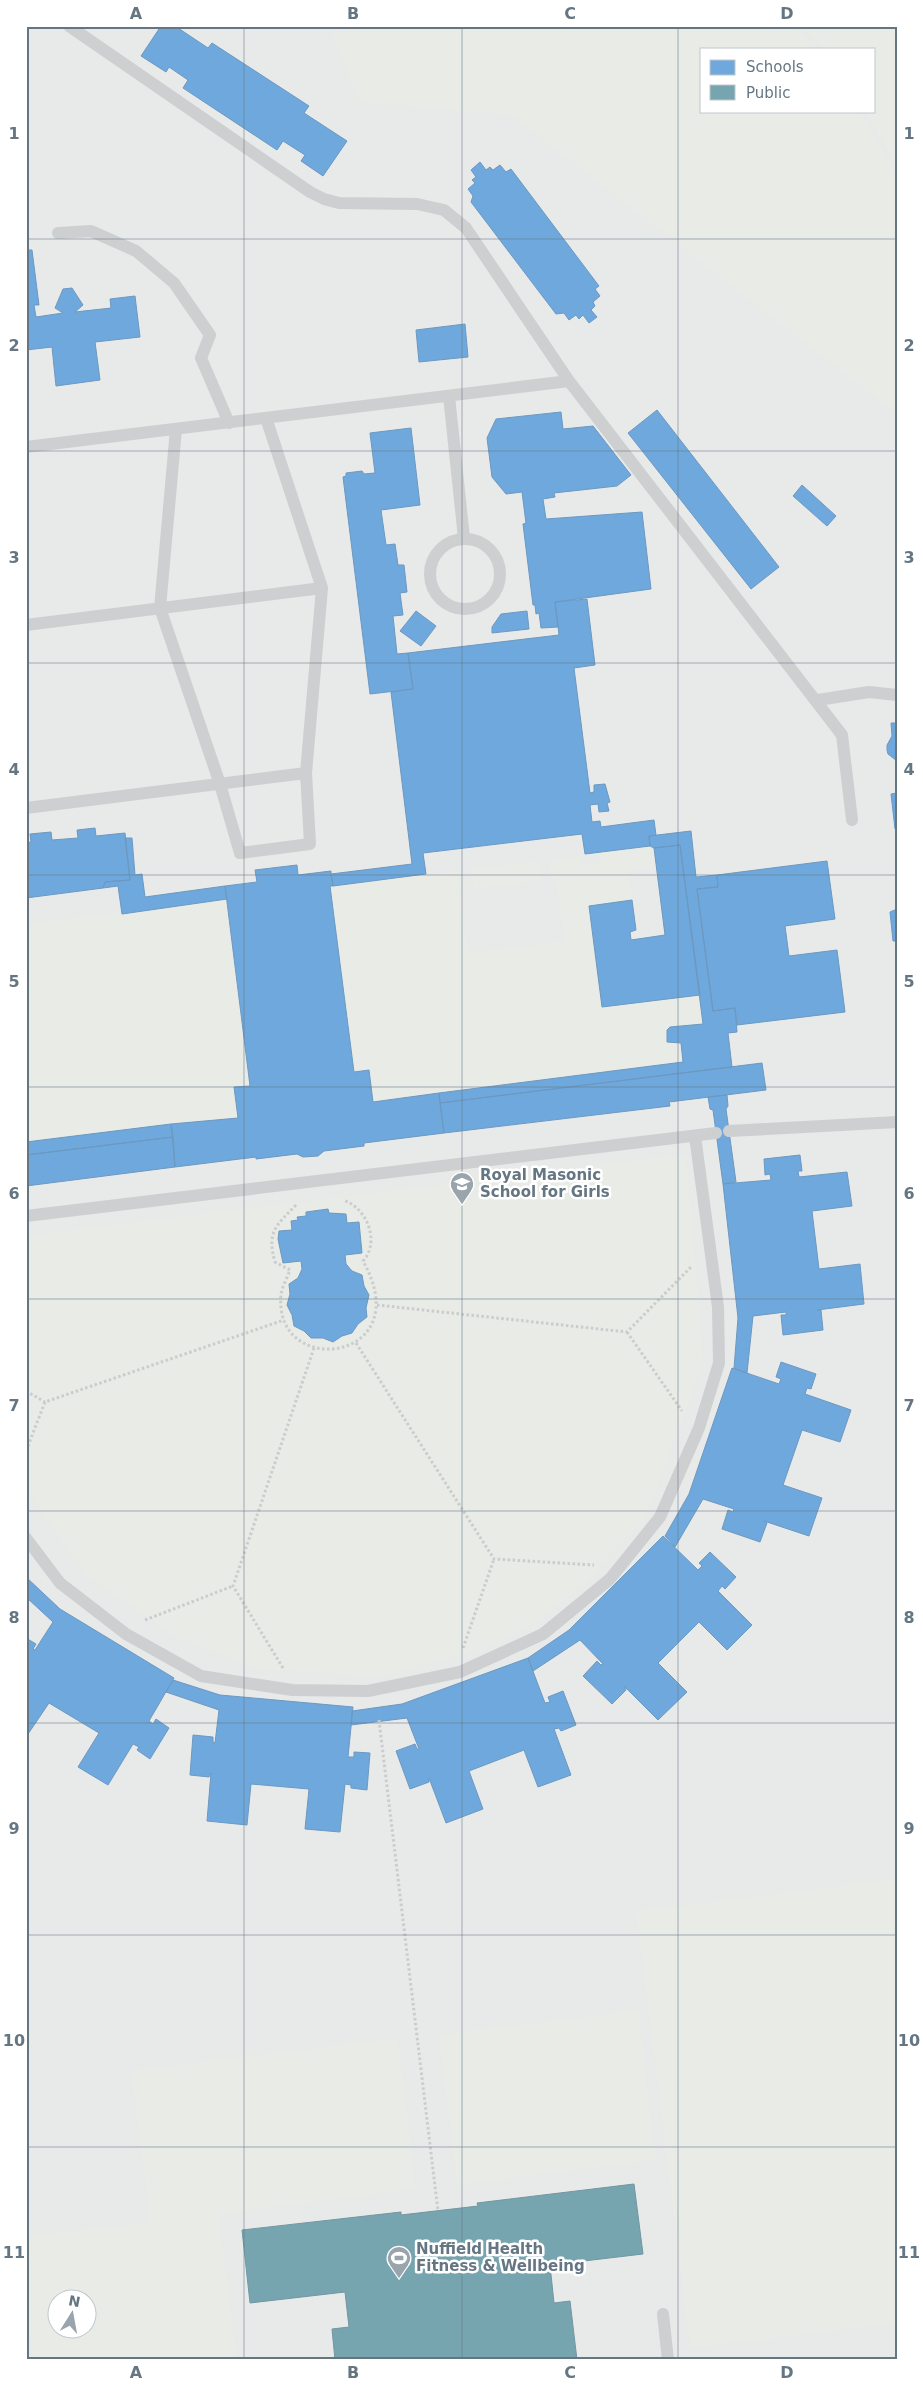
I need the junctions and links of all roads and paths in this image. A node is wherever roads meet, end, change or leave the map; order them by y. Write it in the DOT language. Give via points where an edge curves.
graph roads {
  1 [pos="69,26"];
  2 [pos="58,234"];
  3 [pos="568,381"];
  4 [pos="449,396"];
  5 [pos="266,418"];
  6 [pos="229,423"];
  7 [pos="176,429"];
  8 [pos="26,446"];
  9 [pos="464,538"];
  10 [pos="322,588"];
  11 [pos="160,608"];
  12 [pos="26,626"];
  13 [pos="897,695"];
  14 [pos="818,700"];
  15 [pos="306,773"];
  16 [pos="220,784"];
  17 [pos="26,808"];
  18 [pos="852,820"];
  19 [pos="897,1122"];
  20 [pos="729,1131"];
  21 [pos="716,1133"];
  22 [pos="695,1136"];
  23 [pos="314,1181"];
  24 [pos="340,1199"];
  25 [pos="26,1216"];
  26 [pos="710,1248"];
  27 [pos="377,1305"];
  28 [pos="284,1320"];
  29 [pos="627,1332"];
  30 [pos="356,1342"];
  31 [pos="314,1348"];
  32 [pos="26,1390"];
  33 [pos="45,1402"];
  34 [pos="697,1433"];
  35 [pos="26,1451"];
  36 [pos="26,1538"];
  37 [pos="494,1558"];
  38 [pos="619,1567"];
  39 [pos="233,1586"];
  40 [pos="119,1629"];
  41 [pos="454,1673"];
  42 [pos="297,1690"];
  43 [pos="378,1720"];
  44 [pos="438,2210"];
  45 [pos="663,2314"];
  46 [pos="668,2360"];
  1 -- 3 [label="lane" via="324,199 339,203 417,204 444,210 466,228"];
  2 -- 6 [label="lane" via="91,231 136,251 174,283 210,335 201,358"];
  3 -- 4 [label="lane"];
  3 -- 14 [label="lane"];
  4 -- 5 [label="lane"];
  4 -- 9 [label="lane"];
  5 -- 6 [label="lane"];
  5 -- 10 [label="lane"];
  6 -- 7 [label="lane"];
  7 -- 8 [label="lane"];
  7 -- 11 [label="lane"];
  9 -- 9 [label="lane" via="485,544 494,552 501,574 493,595 474,608 451,606 441,599 430,579 435,556 442,547"];
  10 -- 11 [label="lane"];
  10 -- 15 [label="lane"];
  11 -- 12 [label="lane"];
  11 -- 16 [label="lane"];
  13 -- 14 [label="lane" via="870,692"];
  14 -- 18 [label="lane" via="842,735"];
  15 -- 16 [label="lane"];
  15 -- 16 [label="lane" via="310,844 240,853"];
  16 -- 17 [label="lane"];
  19 -- 20 [label="lane"];
  21 -- 22 [label="lane"];
  22 -- 23 [label="lane"];
  22 -- 26 [label="lane"];
  23 -- 25 [label="lane"];
  23 -- 28 [label="path" via="317,1202 296,1204 273,1232 271,1242 275,1262 290,1270 281,1294"];
  24 -- 27 [label="path" via="358,1209 370,1229 370,1248 363,1261 374,1286"];
  26 -- 29 [label="path"];
  26 -- 34 [label="lane" via="718,1307 720,1363"];
  27 -- 29 [label="path"];
  27 -- 30 [label="path" via="368,1331"];
  28 -- 31 [label="path" via="296,1338"];
  28 -- 33 [label="path"];
  29 -- 34 [label="path"];
  30 -- 31 [label="path" via="341,1349 325,1351"];
  30 -- 37 [label="path"];
  31 -- 39 [label="path"];
  32 -- 33 [label="path"];
  33 -- 35 [label="path"];
  34 -- 38 [label="lane" via="660,1517"];
  36 -- 40 [label="lane" via="60,1583"];
  37 -- 38 [label="path"];
  37 -- 41 [label="path"];
  38 -- 41 [label="lane" via="610,1579 543,1634"];
  39 -- 40 [label="path"];
  39 -- 42 [label="path"];
  40 -- 42 [label="lane" via="201,1676"];
  41 -- 42 [label="lane" via="368,1691"];
  43 -- 44 [label="path"];
  45 -- 46 [label="lane"];
}
